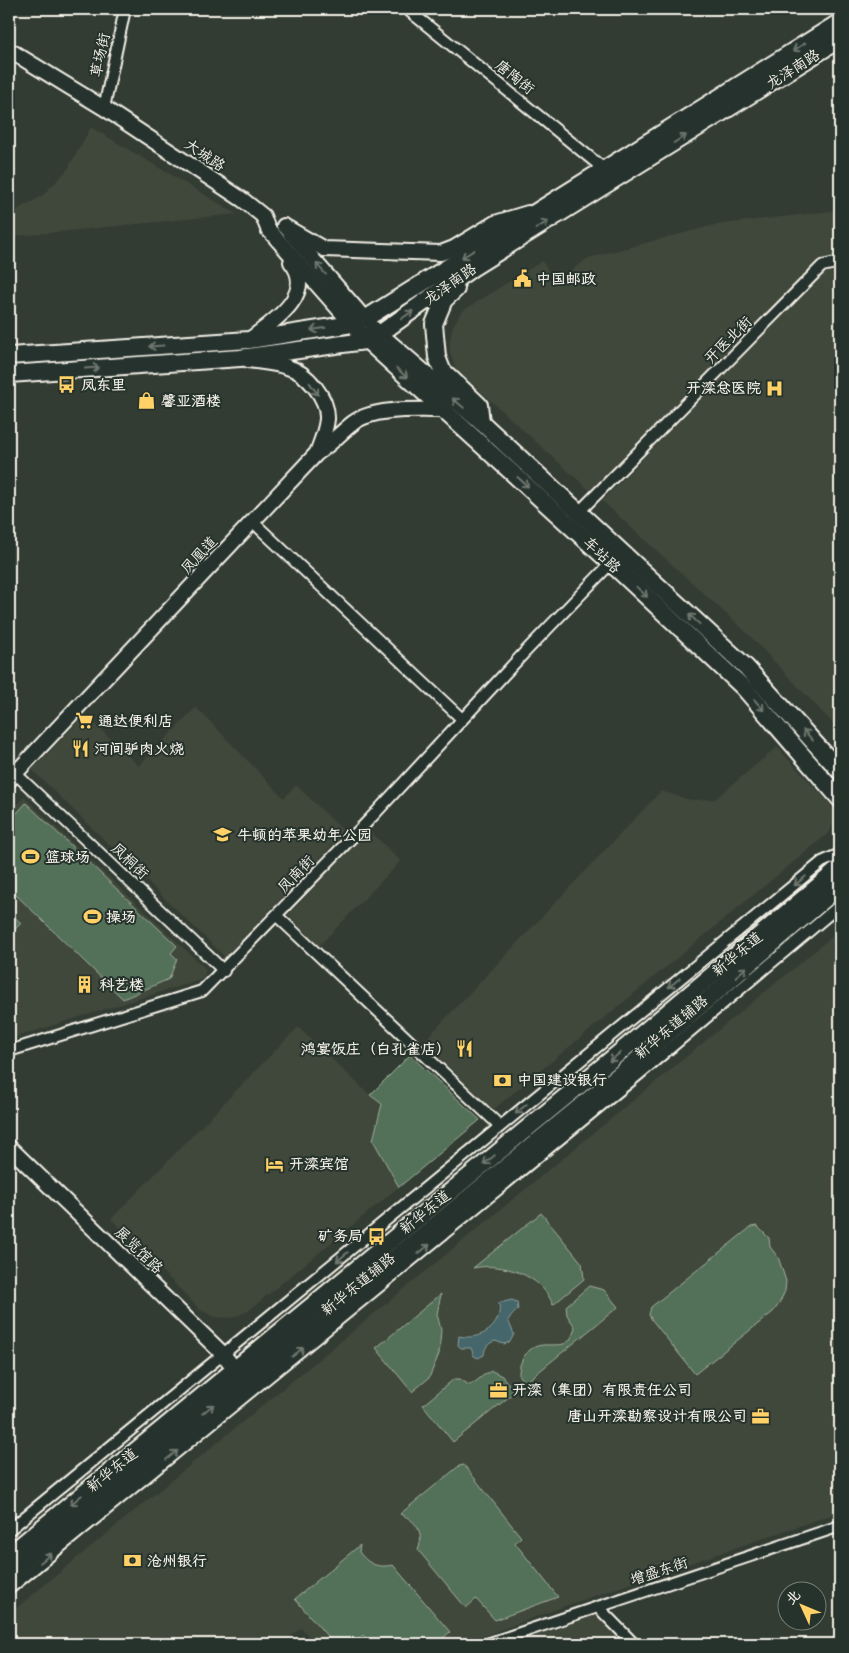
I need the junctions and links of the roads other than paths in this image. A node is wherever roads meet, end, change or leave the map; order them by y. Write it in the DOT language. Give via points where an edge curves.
graph roads {
  1 [pos="125,9"];
  2 [pos="407,9"];
  3 [pos="840,22"];
  4 [pos="840,39"];
  5 [pos="9,50"];
  6 [pos="104,108"];
  7 [pos="604,169"];
  8 [pos="537,210"];
  9 [pos="265,222"];
  10 [pos="284,226"];
  11 [pos="840,262"];
  12 [pos="472,268"];
  13 [pos="358,322"];
  14 [pos="372,338"];
  15 [pos="249,340"];
  16 [pos="9,356"];
  17 [pos="240,358"];
  18 [pos="9,374"];
  19 [pos="444,410"];
  20 [pos="481,422"];
  21 [pos="317,453"];
  22 [pos="579,512"];
  23 [pos="253,522"];
  24 [pos="611,563"];
  25 [pos="462,719"];
  26 [pos="840,771"];
  27 [pos="12,777"];
  28 [pos="840,799"];
  29 [pos="840,854"];
  30 [pos="840,868"];
  31 [pos="840,886"];
  32 [pos="840,905"];
  33 [pos="277,916"];
  34 [pos="224,971"];
  35 [pos="9,1051"];
  36 [pos="500,1126"];
  37 [pos="9,1147"];
  38 [pos="224,1355"];
  39 [pos="243,1380"];
  40 [pos="840,1526"];
  41 [pos="9,1530"];
  42 [pos="9,1555"];
  43 [pos="9,1573"];
  44 [pos="9,1589"];
  45 [pos="598,1607"];
  46 [pos="487,1644"];
  47 [pos="634,1644"];
  1 -- 6 [label="street, 草场街"];
  2 -- 7 [label="street, 唐陶街"];
  3 -- 7 [label="main road, 龙泽南路, one-way"];
  12 -- 4 [label="main road, 龙泽南路, one-way"];
  5 -- 6 [label="street, 大城路"];
  6 -- 9 [label="street, 大城路" via="243,200"];
  7 -- 8 [label="main road, 龙泽南路"];
  8 -- 10 [label="street" via="495,223 441,253 324,249"];
  8 -- 13 [label="main road, 龙泽南路, one-way"];
  9 -- 10 [label="street"];
  9 -- 13 [label="street, 大城路"];
  9 -- 15 [label="street" via="273,240 295,266 298,280 296,294 289,307"];
  13 -- 10 [label="street, one-way"];
  11 -- 22 [label="street, 开医北街" via="822,266"];
  14 -- 12 [label="main road, 龙泽南路, one-way"];
  12 -- 20 [label="main road" via="438,311 434,340 442,370 479,405"];
  13 -- 14 [label="main road, 车站路"];
  13 -- 15 [label="main road, 龙泽南路, one-way"];
  14 -- 17 [label="main road, 龙泽南路"];
  14 -- 19 [label="main road, 车站路, one-way"];
  20 -- 14 [label="main road, 车站路, one-way"];
  15 -- 16 [label="main road, 龙泽南路, one-way"];
  18 -- 17 [label="main road, 龙泽南路, one-way"];
  17 -- 21 [label="street, one-way" via="287,367 306,377 316,389 327,418"];
  19 -- 21 [label="street, 凤凰道" via="408,410 366,416 352,423 334,442"];
  19 -- 24 [label="main road, 车站路, one-way"];
  20 -- 22 [label="main road, 车站路"];
  21 -- 23 [label="street, 凤凰道"];
  26 -- 22 [label="main road, 车站路, one-way" via="746,667"];
  23 -- 25 [label="street"];
  23 -- 27 [label="street, 凤凰道"];
  24 -- 25 [label="street, 凤南街"];
  24 -- 28 [label="main road, 车站路, one-way" via="744,688"];
  25 -- 33 [label="street, 凤南街"];
  27 -- 34 [label="street, 凤桐街"];
  29 -- 36 [label="street, 新华东道辅路, one-way" via="822,862"];
  30 -- 39 [label="main road, 新华东道, one-way" via="625,1048"];
  39 -- 31 [label="main road, 新华东道, one-way" via="631,1065"];
  39 -- 32 [label="street, 新华东道辅路, one-way" via="638,1074"];
  33 -- 34 [label="street, 凤南街"];
  33 -- 36 [label="street"];
  34 -- 35 [label="street, 凤南街" via="202,991"];
  36 -- 38 [label="street, 新华东道辅路, one-way"];
  37 -- 38 [label="street, 展览馆路"];
  38 -- 39 [label="street, 展览馆路"];
  38 -- 41 [label="street, 新华东道辅路"];
  39 -- 42 [label="main road, 新华东道, one-way"];
  43 -- 39 [label="main road, 新华东道, one-way"];
  44 -- 39 [label="street, 新华东道辅路, one-way"];
  40 -- 45 [label="street, 增盛东街"];
  45 -- 46 [label="street, 增盛东街"];
  45 -- 47 [label="street"];
}
